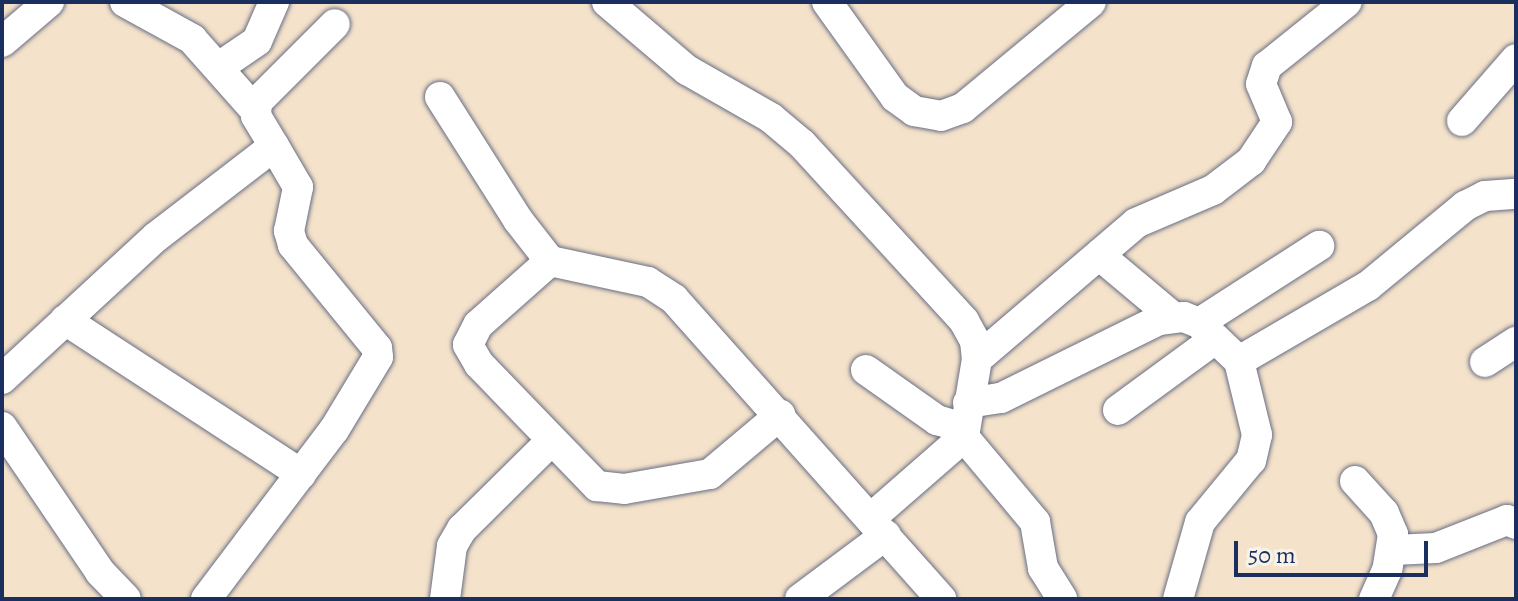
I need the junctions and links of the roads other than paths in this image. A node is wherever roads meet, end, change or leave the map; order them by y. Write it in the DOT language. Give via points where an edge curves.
graph roads {
  1 [pos="49,2"];
  2 [pos="125,2"];
  3 [pos="274,2"];
  4 [pos="607,2"];
  5 [pos="827,2"];
  6 [pos="1091,2"];
  7 [pos="1347,2"];
  8 [pos="335,24"];
  9 [pos="2,42"];
  10 [pos="1516,59"];
  11 [pos="219,67"];
  12 [pos="440,97"];
  13 [pos="254,109"];
  14 [pos="1462,121"];
  15 [pos="274,146"];
  16 [pos="1516,194"];
  17 [pos="1319,246"];
  18 [pos="1099,255"];
  19 [pos="550,261"];
  20 [pos="65,320"];
  21 [pos="1196,326"];
  22 [pos="1516,342"];
  23 [pos="977,359"];
  24 [pos="1239,361"];
  25 [pos="1485,362"];
  26 [pos="866,370"];
  27 [pos="2,379"];
  28 [pos="1118,410"];
  29 [pos="780,415"];
  30 [pos="965,423"];
  31 [pos="2,427"];
  32 [pos="551,441"];
  33 [pos="301,474"];
  34 [pos="1355,481"];
  35 [pos="1516,524"];
  36 [pos="879,527"];
  37 [pos="1393,550"];
  38 [pos="126,599"];
  39 [pos="206,599"];
  40 [pos="445,599"];
  41 [pos="800,599"];
  42 [pos="941,599"];
  43 [pos="1062,599"];
  44 [pos="1178,599"];
  45 [pos="1374,599"];
  1 -- 9 [label="street"];
  2 -- 11 [label="street" via="179,30"];
  3 -- 11 [label="street" via="257,41"];
  4 -- 23 [label="street" via="668,55 771,118 828,168 964,321"];
  5 -- 6 [label="street" via="895,97 914,111 941,116 963,108"];
  7 -- 18 [label="street" via="1267,66 1261,84 1277,122 1251,161 1213,190 1152,212"];
  8 -- 13 [label="street"];
  10 -- 14 [label="street"];
  11 -- 13 [label="street"];
  12 -- 19 [label="street"];
  13 -- 15 [label="street"];
  15 -- 20 [label="street" via="156,237"];
  15 -- 33 [label="street" via="298,187 289,231 293,245 372,342 378,357 345,415"];
  16 -- 24 [label="street" via="1485,196 1465,206 1368,286"];
  17 -- 21 [label="street"];
  18 -- 21 [label="street"];
  18 -- 23 [label="street"];
  19 -- 29 [label="street" via="660,288"];
  19 -- 32 [label="street" via="478,325 468,345"];
  20 -- 27 [label="street"];
  20 -- 33 [label="street"];
  21 -- 24 [label="street"];
  21 -- 28 [label="street"];
  21 -- 30 [label="street" via="1127,334 1001,398"];
  22 -- 25 [label="street"];
  23 -- 30 [label="street"];
  24 -- 44 [label="street" via="1257,435 1255,449 1200,522"];
  26 -- 30 [label="street" via="937,420"];
  29 -- 32 [label="street" via="710,474 624,489 597,486"];
  29 -- 36 [label="street"];
  30 -- 36 [label="street"];
  30 -- 43 [label="street" via="1028,510 1039,534 1043,568"];
  31 -- 38 [label="street" via="100,572"];
  32 -- 40 [label="street" via="462,529 452,546"];
  33 -- 39 [label="street"];
  34 -- 37 [label="street" via="1391,524"];
  35 -- 37 [label="street" via="1507,520 1436,548"];
  36 -- 41 [label="street"];
  36 -- 42 [label="street"];
  37 -- 45 [label="street"];
}
